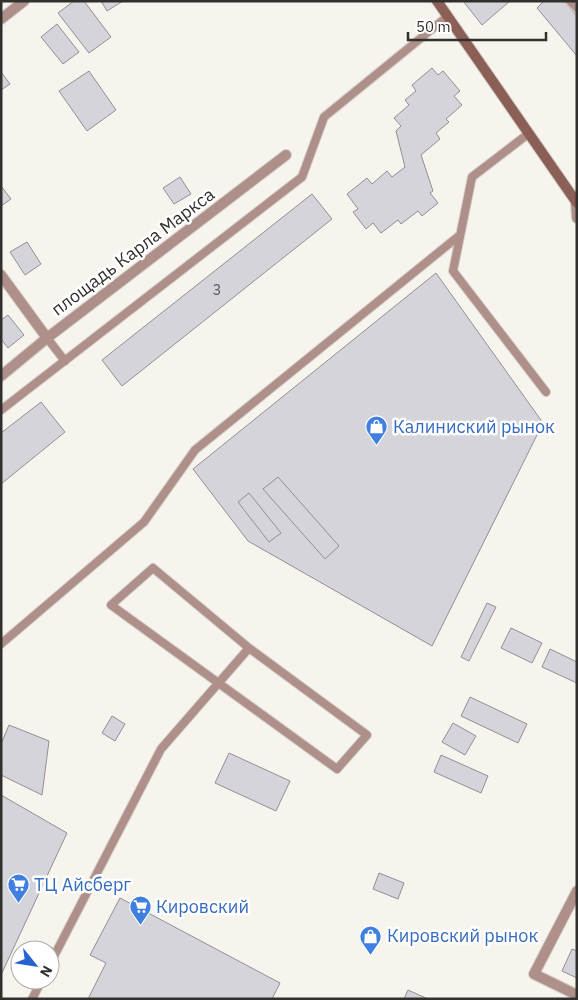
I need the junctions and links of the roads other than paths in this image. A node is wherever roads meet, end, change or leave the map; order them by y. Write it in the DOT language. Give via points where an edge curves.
graph roads {
  1 [pos="24,1"];
  2 [pos="436,1"];
  3 [pos="570,1"];
  4 [pos="577,8"];
  5 [pos="448,16"];
  6 [pos="1,20"];
  7 [pos="528,134"];
  8 [pos="286,155"];
  9 [pos="577,203"];
  10 [pos="577,218"];
  11 [pos="460,235"];
  12 [pos="1,276"];
  13 [pos="47,338"];
  14 [pos="64,361"];
  15 [pos="1,376"];
  16 [pos="546,392"];
  17 [pos="1,410"];
  18 [pos="1,644"];
  19 [pos="249,648"];
  20 [pos="218,683"];
  21 [pos="577,891"];
  22 [pos="60,945"];
  23 [pos="577,995"];
  1 -- 6 [label="street"];
  2 -- 5 [label="street"];
  3 -- 4 [label="lane"];
  5 -- 7 [label="street"];
  5 -- 14 [label="lane" via="324,117 302,177"];
  7 -- 9 [label="street"];
  7 -- 11 [label="lane" via="472,177"];
  8 -- 13 [label="street, площадь Карла Маркса"];
  9 -- 10 [label="street"];
  11 -- 16 [label="lane" via="453,271"];
  11 -- 18 [label="lane" via="195,450 144,522"];
  12 -- 13 [label="street"];
  13 -- 14 [label="lane"];
  13 -- 15 [label="street, площадь Карла Маркса"];
  14 -- 17 [label="lane"];
  19 -- 20 [label="lane"];
  19 -- 20 [label="lane" via="153,568 111,605"];
  19 -- 20 [label="lane" via="367,735 337,769"];
  20 -- 22 [label="lane" via="161,749"];
  21 -- 23 [label="street" via="534,974"];
}
